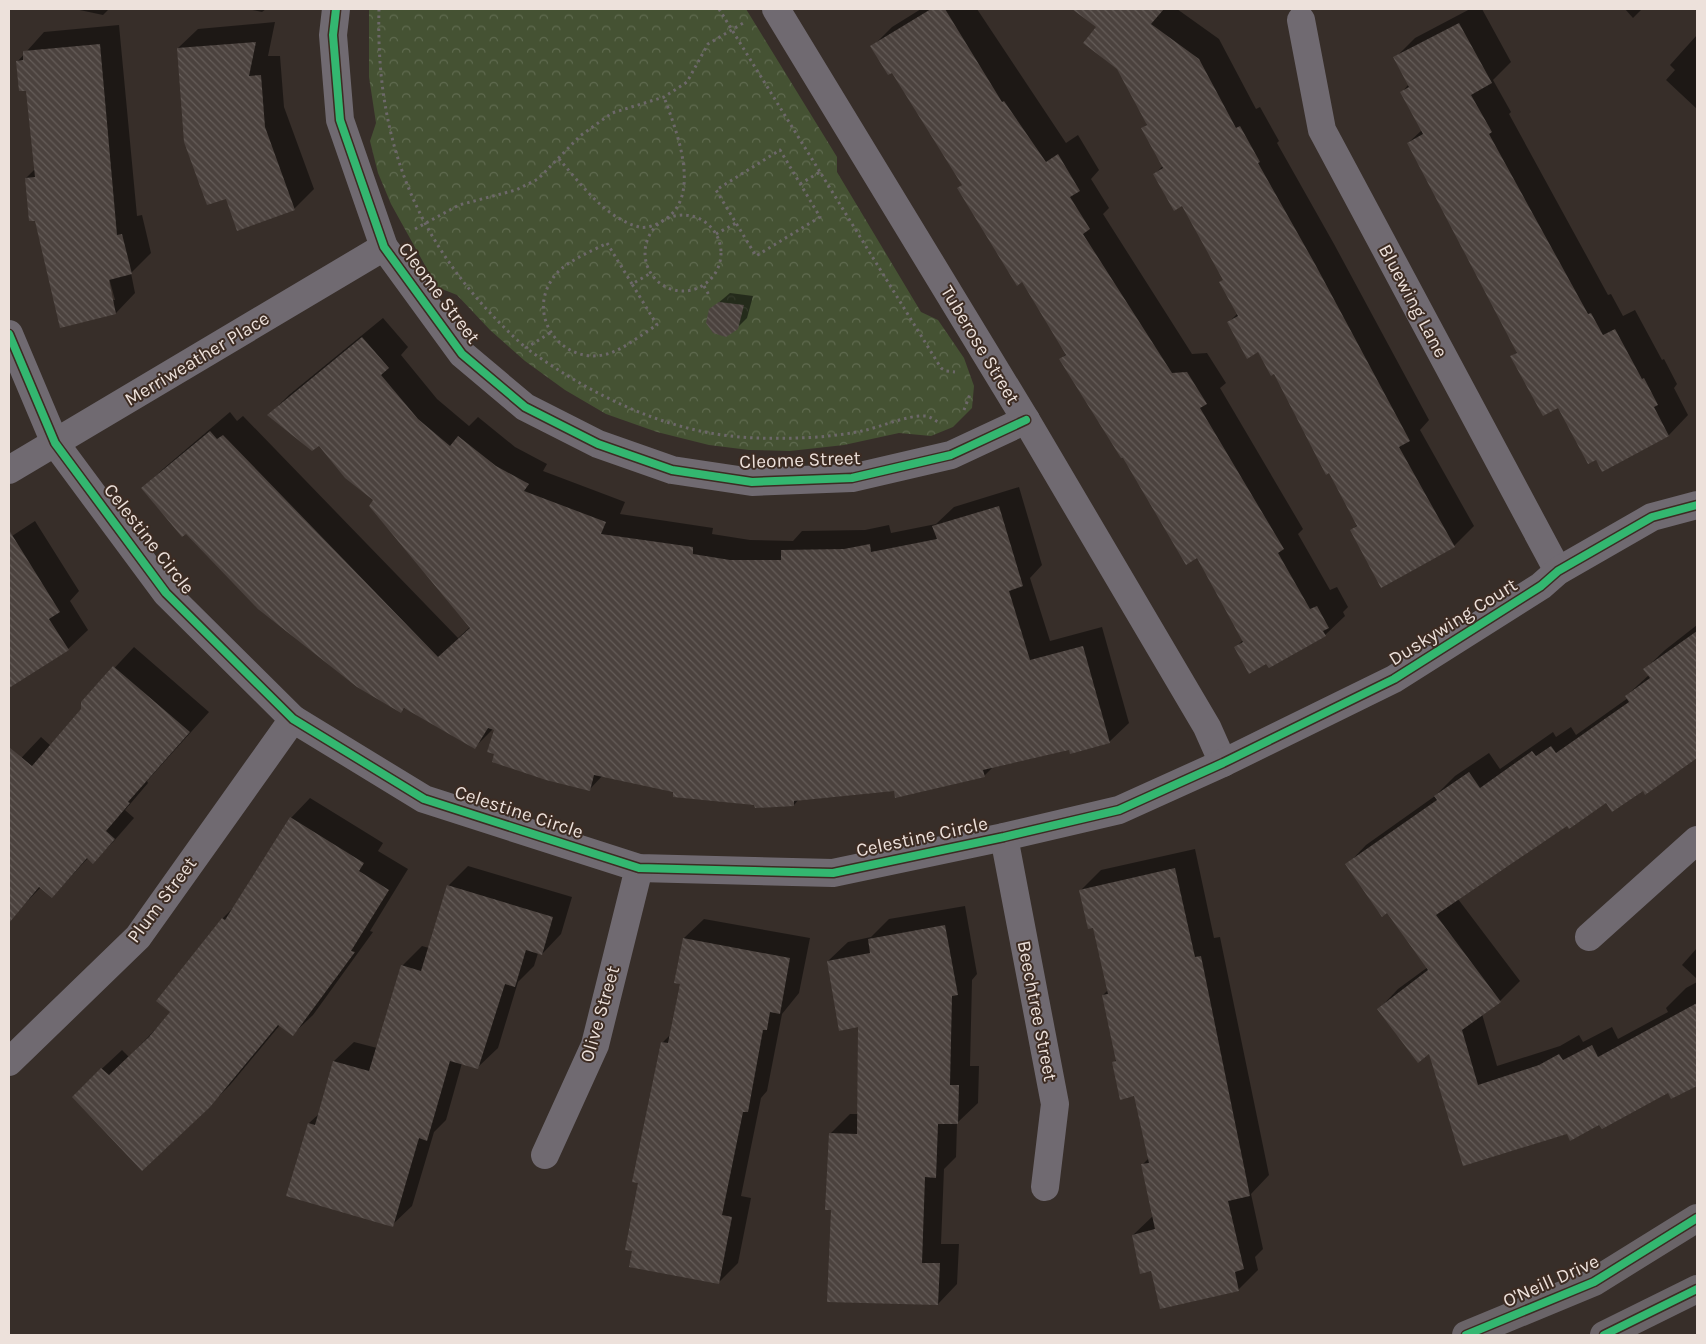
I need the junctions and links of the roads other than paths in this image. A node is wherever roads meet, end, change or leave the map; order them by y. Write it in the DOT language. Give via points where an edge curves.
graph roads {
  1 [pos="336,9"];
  2 [pos="776,9"];
  3 [pos="1302,20"];
  4 [pos="384,247"];
  5 [pos="9,334"];
  6 [pos="1026,420"];
  7 [pos="55,443"];
  8 [pos="9,470"];
  9 [pos="1697,505"];
  10 [pos="1558,571"];
  11 [pos="293,719"];
  12 [pos="1223,763"];
  13 [pos="1004,837"];
  14 [pos="1697,840"];
  15 [pos="639,868"];
  16 [pos="1589,937"];
  17 [pos="9,1062"];
  18 [pos="545,1155"];
  19 [pos="1045,1186"];
  20 [pos="1697,1218"];
  21 [pos="1697,1290"];
  22 [pos="1466,1335"];
  23 [pos="1604,1335"];
  1 -- 4 [label="street, Cleome Street" via="333,34 340,120"];
  2 -- 6 [label="street, Tuberose Street"];
  3 -- 10 [label="street, Bluewing Lane" via="1322,130"];
  4 -- 6 [label="street, Cleome Street" via="462,354 525,408 598,444 672,470 752,482 852,478 951,455"];
  4 -- 7 [label="street, Merriweather Place"];
  5 -- 7 [label="street, Celestine Circle"];
  6 -- 12 [label="street, Tuberose Street" via="1207,727"];
  7 -- 8 [label="street, Merriweather Place"];
  7 -- 11 [label="street, Celestine Circle" via="166,593"];
  9 -- 10 [label="street, Duskywing Court" via="1652,517"];
  10 -- 12 [label="street, Duskywing Court" via="1541,586 1394,679"];
  11 -- 15 [label="street, Celestine Circle" via="424,799"];
  11 -- 17 [label="street, Plum Street" via="138,937"];
  12 -- 13 [label="street, Celestine Circle" via="1119,810"];
  13 -- 15 [label="street, Celestine Circle" via="833,872"];
  13 -- 19 [label="street, Beechtree Street" via="1055,1104"];
  14 -- 16 [label="street"];
  15 -- 18 [label="street, Olive Street" via="595,1045"];
  20 -- 22 [label="main road, O'Neill Drive" via="1594,1282"];
  21 -- 23 [label="main road"];
}
